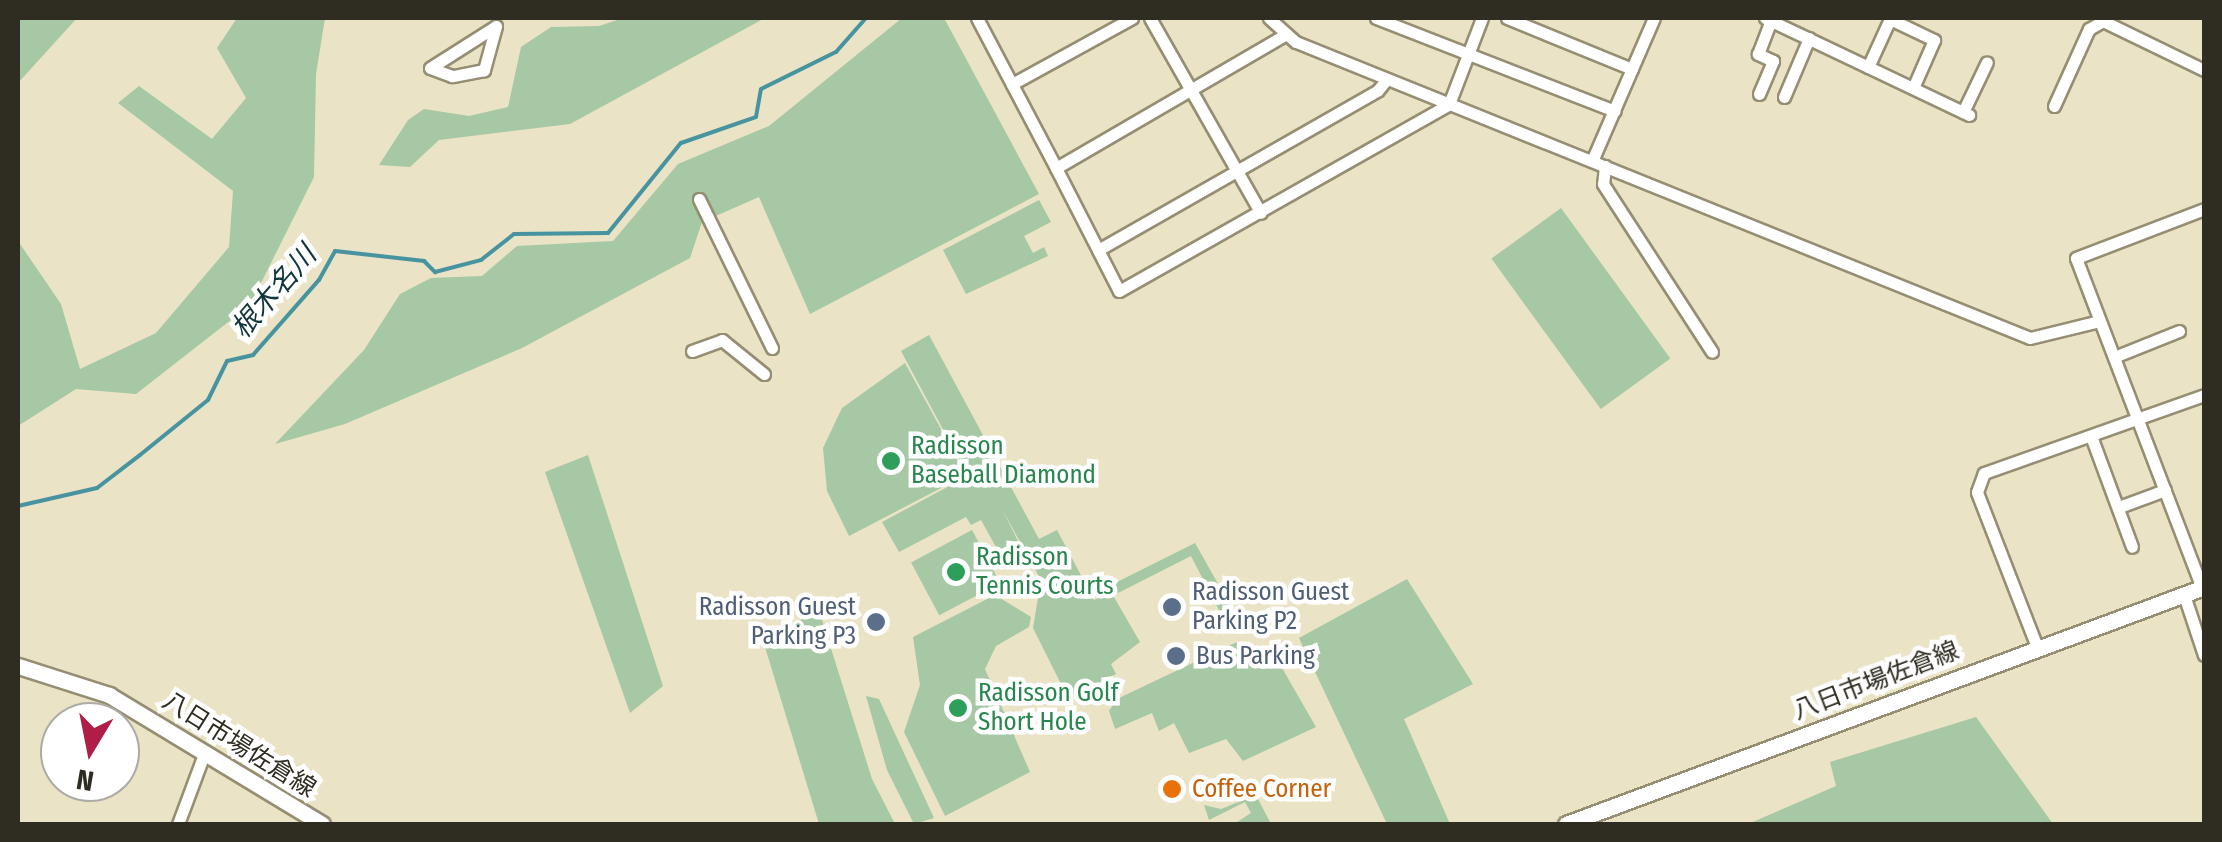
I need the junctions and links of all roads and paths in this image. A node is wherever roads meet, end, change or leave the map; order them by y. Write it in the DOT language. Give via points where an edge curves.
graph roads {
  1 [pos="508,18"];
  2 [pos="977,18"];
  3 [pos="1132,18"];
  4 [pos="1150,18"];
  5 [pos="1269,18"];
  6 [pos="1376,18"];
  7 [pos="1482,18"];
  8 [pos="1506,18"];
  9 [pos="1648,19"];
  10 [pos="1768,19"];
  11 [pos="496,26"];
  12 [pos="1283,36"];
  13 [pos="1810,38"];
  14 [pos="1469,55"];
  15 [pos="1986,62"];
  16 [pos="1868,67"];
  17 [pos="1632,69"];
  18 [pos="2204,70"];
  19 [pos="1387,79"];
  20 [pos="1012,84"];
  21 [pos="1913,88"];
  22 [pos="1192,92"];
  23 [pos="1758,94"];
  24 [pos="1784,98"];
  25 [pos="1449,104"];
  26 [pos="2054,106"];
  27 [pos="1614,111"];
  28 [pos="1592,161"];
  29 [pos="1605,166"];
  30 [pos="1056,168"];
  31 [pos="1237,171"];
  32 [pos="699,200"];
  33 [pos="2204,209"];
  34 [pos="1260,213"];
  35 [pos="1098,250"];
  36 [pos="2100,321"];
  37 [pos="2179,331"];
  38 [pos="772,348"];
  39 [pos="692,351"];
  40 [pos="1712,352"];
  41 [pos="2114,357"];
  42 [pos="764,374"];
  43 [pos="2204,396"];
  44 [pos="2139,420"];
  45 [pos="2091,436"];
  46 [pos="2165,490"];
  47 [pos="2119,507"];
  48 [pos="2132,547"];
  49 [pos="2203,587"];
  50 [pos="2184,595"];
  51 [pos="2037,647"];
  52 [pos="2204,656"];
  53 [pos="18,666"];
  54 [pos="204,754"];
  55 [pos="178,824"];
  56 [pos="322,824"];
  57 [pos="1566,824"];
  1 -- 11 [label="street"];
  2 -- 20 [label="street"];
  3 -- 20 [label="street"];
  4 -- 22 [label="street"];
  5 -- 12 [label="street"];
  6 -- 14 [label="street"];
  7 -- 14 [label="street"];
  8 -- 17 [label="street"];
  9 -- 17 [label="street"];
  10 -- 13 [label="street"];
  10 -- 23 [label="street" via="1758,54 1772,62"];
  11 -- 11 [label="street" via="446,58 430,68 452,76 484,70"];
  12 -- 19 [label="street"];
  12 -- 22 [label="street"];
  13 -- 16 [label="street"];
  13 -- 24 [label="street"];
  14 -- 25 [label="street"];
  14 -- 27 [label="street"];
  15 -- 21 [label="street" via="1966,114"];
  16 -- 21 [label="street"];
  16 -- 21 [label="street" via="1890,19 1934,40"];
  17 -- 27 [label="street"];
  18 -- 26 [label="street" via="2103,21 2089,29"];
  19 -- 25 [label="street"];
  19 -- 31 [label="street"];
  20 -- 30 [label="street"];
  22 -- 30 [label="street"];
  22 -- 31 [label="street"];
  25 -- 28 [label="street"];
  25 -- 34 [label="street"];
  27 -- 28 [label="street"];
  28 -- 29 [label="street"];
  29 -- 36 [label="street" via="2030,338"];
  29 -- 40 [label="street" via="1604,184"];
  30 -- 35 [label="street"];
  31 -- 34 [label="street"];
  31 -- 35 [label="street"];
  32 -- 38 [label="street"];
  33 -- 36 [label="street" via="2076,253"];
  34 -- 35 [label="street" via="1119,291"];
  36 -- 41 [label="street"];
  37 -- 41 [label="street"];
  39 -- 42 [label="street" via="722,340"];
  41 -- 44 [label="street"];
  43 -- 44 [label="street"];
  44 -- 45 [label="street"];
  44 -- 46 [label="street"];
  45 -- 47 [label="street"];
  45 -- 51 [label="street" via="1988,466 1978,486"];
  46 -- 47 [label="street"];
  46 -- 49 [label="street"];
  47 -- 48 [label="street"];
  49 -- 50 [label="main road, 八日市場佐倉線"];
  50 -- 51 [label="main road, 八日市場佐倉線"];
  50 -- 52 [label="street"];
  51 -- 57 [label="main road, 八日市場佐倉線"];
  53 -- 54 [label="main road, 八日市場佐倉線" via="93,687"];
  54 -- 55 [label="street"];
  54 -- 56 [label="main road, 八日市場佐倉線"];
}
